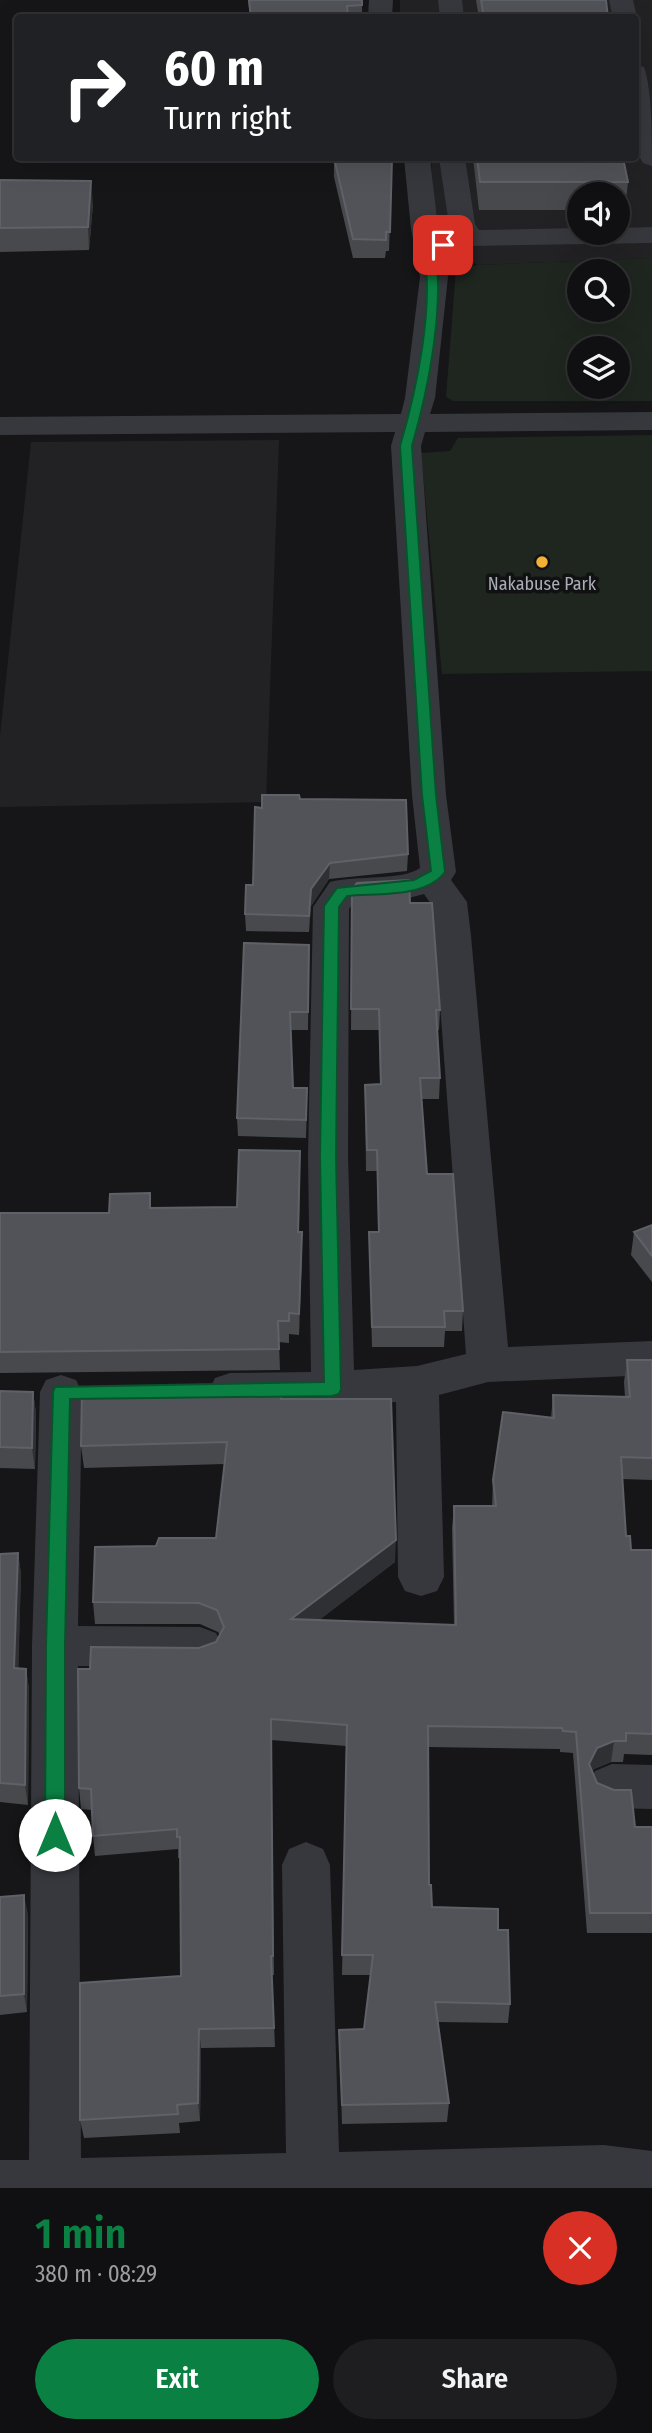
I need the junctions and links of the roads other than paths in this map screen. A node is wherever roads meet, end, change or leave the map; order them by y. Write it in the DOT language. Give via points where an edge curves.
graph roads {
  1 [pos="639,92"];
  2 [pos="652,158"];
  3 [pos="417,161"];
  4 [pos="452,161"];
  5 [pos="652,235"];
  6 [pos="470,238"];
  7 [pos="429,248"];
  8 [pos="652,421"];
  9 [pos="412,425"];
  10 [pos="0,426"];
  11 [pos="431,879"];
  12 [pos="289,1156"];
  13 [pos="328,1156"];
  14 [pos="652,1358"];
  15 [pos="488,1365"];
  16 [pos="417,1383"];
  17 [pos="332,1389"];
  18 [pos="197,1391"];
  19 [pos="63,1392"];
  20 [pos="421,1577"];
  21 [pos="55,1646"];
  22 [pos="200,1647"];
  23 [pos="306,1865"];
  24 [pos="652,2178"];
  25 [pos="313,2179"];
  26 [pos="238,2185"];
  27 [pos="55,2186"];
  28 [pos="0,2187"];
  1 -- 2 [label="street"];
  3 -- 7 [label="street"];
  4 -- 6 [label="street" via="462,224"];
  5 -- 6 [label="street"];
  6 -- 7 [label="street"];
  7 -- 9 [label="street" via="434,277 420,398"];
  8 -- 9 [label="street"];
  9 -- 10 [label="street"];
  9 -- 11 [label="street" via="406,446 429,795 438,860 438,872"];
  11 -- 13 [label="street" via="416,885 343,891 313,947"];
  11 -- 15 [label="street" via="449,902 453,936"];
  12 -- 13 [label="street"];
  13 -- 17 [label="street"];
  14 -- 15 [label="street"];
  15 -- 16 [label="street"];
  16 -- 17 [label="street"];
  16 -- 20 [label="street"];
  17 -- 18 [label="street"];
  19 -- 21 [label="street"];
  21 -- 22 [label="street"];
  21 -- 27 [label="street"];
  23 -- 25 [label="street"];
  24 -- 25 [label="street" via="604,2172"];
  25 -- 26 [label="street"];
  26 -- 27 [label="street"];
  27 -- 28 [label="street"];
}
